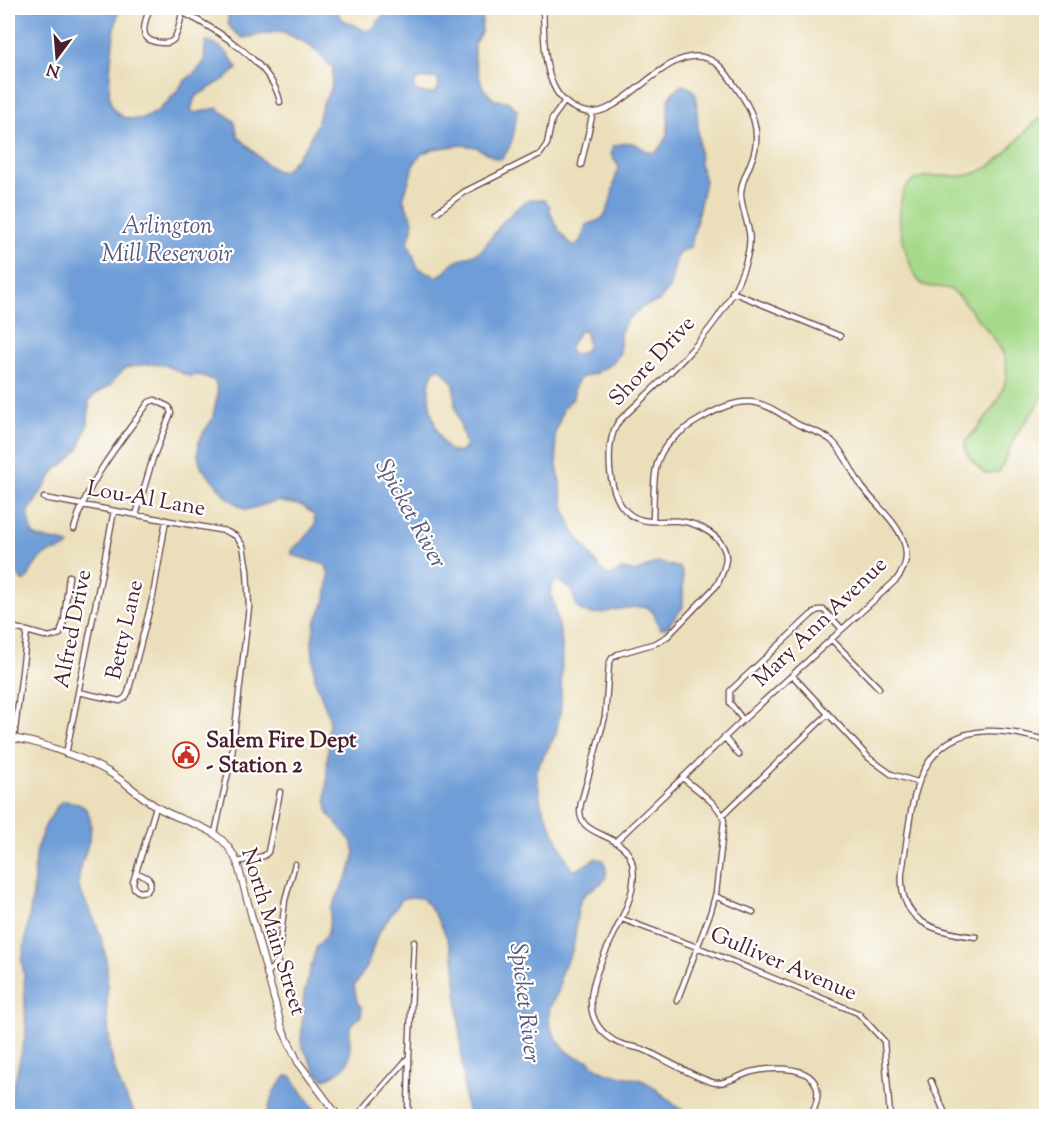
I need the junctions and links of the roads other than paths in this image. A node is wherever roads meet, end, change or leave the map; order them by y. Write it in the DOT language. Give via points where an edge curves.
graph roads {
  1 [pos="150,8"];
  2 [pos="543,8"];
  3 [pos="182,10"];
  4 [pos="279,100"];
  5 [pos="565,101"];
  6 [pos="593,112"];
  7 [pos="581,165"];
  8 [pos="437,212"];
  9 [pos="732,292"];
  10 [pos="840,336"];
  11 [pos="44,498"];
  12 [pos="81,505"];
  13 [pos="114,511"];
  14 [pos="136,515"];
  15 [pos="166,520"];
  16 [pos="653,521"];
  17 [pos="74,529"];
  18 [pos="69,576"];
  19 [pos="8,626"];
  20 [pos="842,629"];
  21 [pos="27,632"];
  22 [pos="831,639"];
  23 [pos="792,675"];
  24 [pos="879,688"];
  25 [pos="78,692"];
  26 [pos="828,714"];
  27 [pos="743,720"];
  28 [pos="724,737"];
  29 [pos="10,738"];
  30 [pos="1047,740"];
  31 [pos="66,754"];
  32 [pos="739,755"];
  33 [pos="683,778"];
  34 [pos="917,782"];
  35 [pos="280,792"];
  36 [pos="156,807"];
  37 [pos="723,815"];
  38 [pos="215,833"];
  39 [pos="616,841"];
  40 [pos="237,862"];
  41 [pos="295,864"];
  42 [pos="136,873"];
  43 [pos="715,896"];
  44 [pos="753,912"];
  45 [pos="622,920"];
  46 [pos="976,937"];
  47 [pos="414,942"];
  48 [pos="697,947"];
  49 [pos="267,974"];
  50 [pos="677,1001"];
  51 [pos="409,1057"];
  52 [pos="931,1081"];
  53 [pos="338,1116"];
  54 [pos="357,1116"];
  55 [pos="408,1116"];
  56 [pos="811,1116"];
  57 [pos="890,1116"];
  58 [pos="946,1116"];
  1 -- 3 [label="street" via="145,36 166,43 173,40"];
  2 -- 5 [label="street" via="546,65 552,84"];
  3 -- 4 [label="street" via="247,54 266,76"];
  5 -- 6 [label="street"];
  5 -- 8 [label="street" via="552,119 547,144 540,154 464,192"];
  6 -- 7 [label="street"];
  6 -- 9 [label="street, Shore Drive" via="610,106 665,68 688,58 700,57 723,68 747,102 757,138 741,197 750,245"];
  9 -- 10 [label="street"];
  9 -- 16 [label="street, Shore Drive" via="699,340 619,421 612,434 610,466 616,498 631,516"];
  11 -- 12 [label="street, Lou-Al Lane"];
  12 -- 13 [label="street, Lou-Al Lane"];
  12 -- 14 [label="street" via="108,459 149,402 155,400 169,407 171,413"];
  12 -- 17 [label="street"];
  13 -- 14 [label="street, Lou-Al Lane"];
  13 -- 25 [label="street, Alfred Drive"];
  14 -- 15 [label="street, Lou-Al Lane"];
  15 -- 25 [label="street, Betty Lane" via="153,596 126,698 120,701"];
  15 -- 38 [label="street, Lou-Al Lane" via="236,536 247,570 249,607 232,754"];
  16 -- 20 [label="street, Mary Ann Avenue" via="660,453 674,437 706,416 738,403 755,403 825,436 838,448 862,488 898,528 905,545 900,575"];
  16 -- 39 [label="street, Shore Drive" via="687,522 705,530 722,547 725,562 712,591 668,636 618,654 609,664 605,717 580,809 586,825"];
  18 -- 21 [label="street" via="60,634 49,637"];
  19 -- 21 [label="street"];
  20 -- 22 [label="street, Mary Ann Avenue"];
  20 -- 27 [label="street" via="824,610 815,611 732,688 730,703"];
  21 -- 29 [label="street"];
  22 -- 23 [label="street, Mary Ann Avenue"];
  22 -- 24 [label="street"];
  23 -- 26 [label="street"];
  23 -- 27 [label="street, Mary Ann Avenue"];
  25 -- 31 [label="street, Alfred Drive"];
  26 -- 34 [label="street" via="875,764 897,777"];
  26 -- 37 [label="street"];
  27 -- 28 [label="street, Mary Ann Avenue"];
  28 -- 32 [label="street"];
  28 -- 33 [label="street, Mary Ann Avenue"];
  29 -- 31 [label="street, North Main Street"];
  30 -- 34 [label="street" via="988,731 969,734 937,751"];
  31 -- 36 [label="street, North Main Street" via="110,773"];
  33 -- 37 [label="street"];
  33 -- 39 [label="street, Mary Ann Avenue"];
  34 -- 46 [label="street" via="902,879 906,902 917,918 931,928"];
  35 -- 40 [label="street" via="268,852"];
  36 -- 38 [label="street, North Main Street"];
  36 -- 42 [label="street"];
  37 -- 43 [label="street"];
  38 -- 40 [label="street, North Main Street" via="225,841"];
  39 -- 45 [label="street, Shore Drive" via="631,856 634,867 633,886"];
  40 -- 49 [label="street, North Main Street"];
  41 -- 49 [label="street" via="285,900 278,961"];
  42 -- 42 [label="street" via="134,888 147,891 149,878"];
  43 -- 44 [label="street"];
  43 -- 48 [label="street"];
  45 -- 48 [label="street, Gulliver Avenue"];
  45 -- 56 [label="street, Shore Drive" via="602,959 590,1001 591,1013 605,1034 716,1083 763,1070 805,1073 814,1080 818,1092"];
  47 -- 51 [label="street"];
  48 -- 50 [label="street"];
  48 -- 57 [label="street, Gulliver Avenue" via="858,1013 884,1041"];
  49 -- 53 [label="street, North Main Street" via="290,1045"];
  51 -- 54 [label="street"];
  51 -- 55 [label="street"];
  52 -- 58 [label="street"];
}
